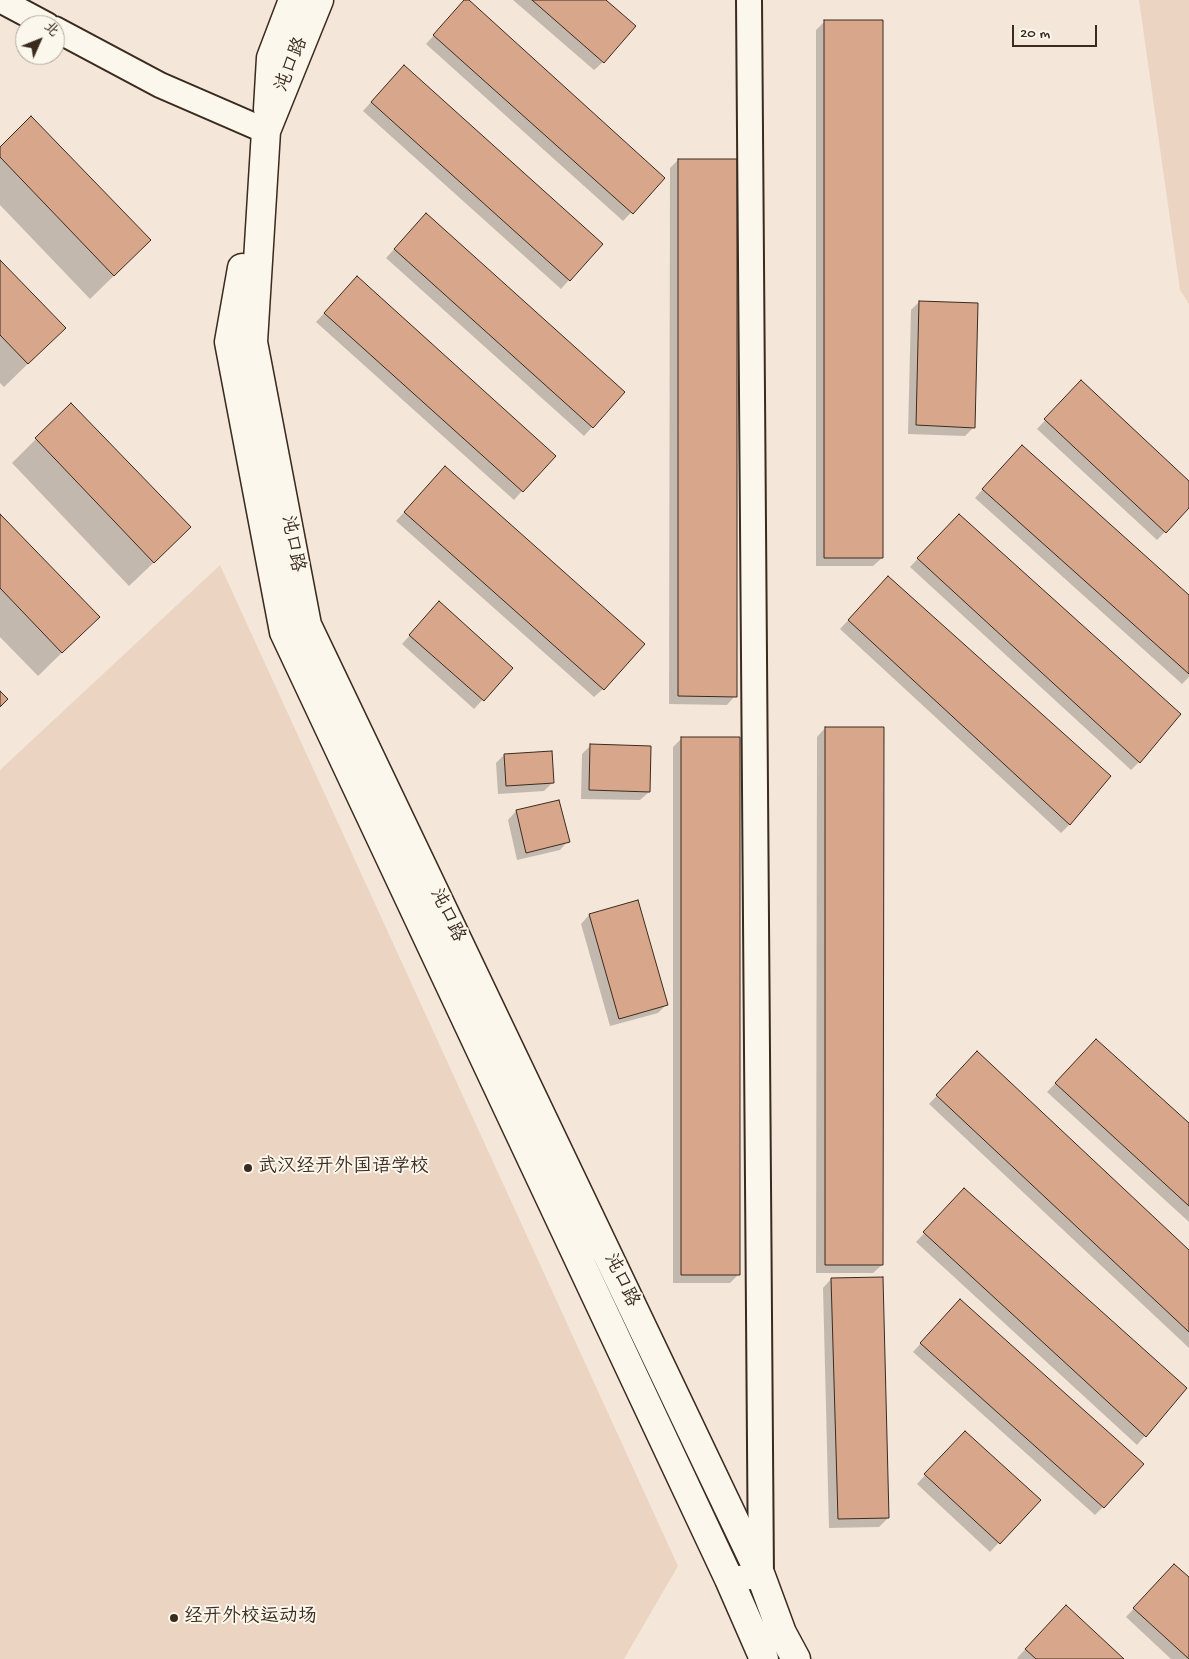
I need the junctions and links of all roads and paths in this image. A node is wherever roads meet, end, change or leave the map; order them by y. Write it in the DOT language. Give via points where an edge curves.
graph roads {
  1 [pos="0,0"];
  2 [pos="293,0"];
  3 [pos="319,0"];
  4 [pos="749,0"];
  5 [pos="29,15"];
  6 [pos="65,34"];
  7 [pos="266,131"];
  8 [pos="761,1576"];
  9 [pos="729,1579"];
  10 [pos="764,1659"];
  11 [pos="796,1659"];
  1 -- 5 [label="street"];
  2 -- 7 [label="main road, 沌口路" via="271,58"];
  3 -- 7 [label="main road, 沌口路"];
  4 -- 8 [label="street"];
  6 -- 7 [label="street" via="160,85"];
  7 -- 8 [label="main road, 沌口路" via="253,342 307,625"];
  7 -- 9 [label="main road, 沌口路" via="229,342 284,632"];
  8 -- 9 [label="street"];
  8 -- 11 [label="main road, 沌口路" via="782,1633"];
  9 -- 10 [label="main road, 沌口路"];
}
